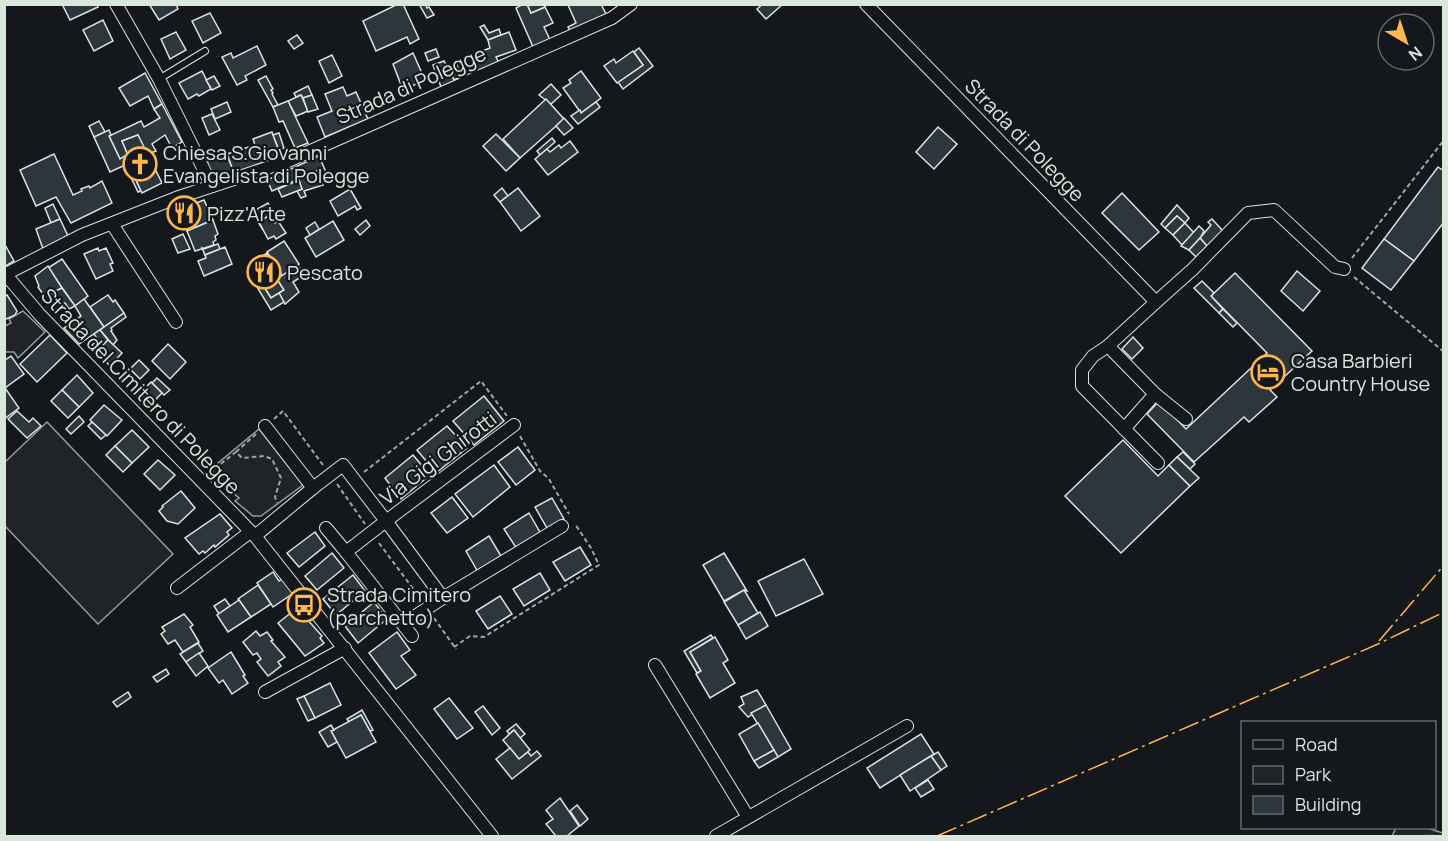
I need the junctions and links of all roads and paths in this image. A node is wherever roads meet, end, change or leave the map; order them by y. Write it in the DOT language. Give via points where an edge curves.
graph roads {
  1 [pos="116,4"];
  2 [pos="631,4"];
  3 [pos="866,4"];
  4 [pos="206,51"];
  5 [pos="159,79"];
  6 [pos="1443,140"];
  7 [pos="212,186"];
  8 [pos="112,224"];
  9 [pos="1344,269"];
  10 [pos="5,275"];
  11 [pos="1156,302"];
  12 [pos="176,322"];
  13 [pos="1108,346"];
  14 [pos="1443,352"];
  15 [pos="1155,394"];
  16 [pos="1186,419"];
  17 [pos="514,425"];
  18 [pos="265,426"];
  19 [pos="1124,429"];
  20 [pos="236,452"];
  21 [pos="1158,463"];
  22 [pos="354,479"];
  23 [pos="199,480"];
  24 [pos="313,488"];
  25 [pos="283,513"];
  26 [pos="386,521"];
  27 [pos="562,526"];
  28 [pos="326,528"];
  29 [pos="253,534"];
  30 [pos="346,552"];
  31 [pos="177,588"];
  32 [pos="442,598"];
  33 [pos="403,624"];
  34 [pos="412,636"];
  35 [pos="454,646"];
  36 [pos="345,648"];
  37 [pos="655,665"];
  38 [pos="265,692"];
  39 [pos="907,726"];
  40 [pos="748,817"];
  41 [pos="492,837"];
  42 [pos="716,837"];
  1 -- 5 [label="street"];
  2 -- 7 [label="street, Strada di Polegge" via="612,18 288,161"];
  3 -- 11 [label="street, Strada di Polegge"];
  4 -- 5 [label="lane"];
  5 -- 7 [label="street"];
  6 -- 9 [label="path"];
  7 -- 8 [label="street, Strada di Polegge"];
  8 -- 10 [label="street, Strada di Polegge"];
  8 -- 12 [label="street"];
  9 -- 11 [label="street" via="1335,267 1274,210 1248,213"];
  9 -- 14 [label="path"];
  10 -- 23 [label="street, Strada del Cimitero di Polegge"];
  11 -- 13 [label="street"];
  13 -- 15 [label="street"];
  13 -- 19 [label="street" via="1082,370 1082,386"];
  15 -- 16 [label="street"];
  15 -- 19 [label="street"];
  17 -- 22 [label="path" via="482,381"];
  17 -- 26 [label="street, Via Gigi Ghirotti"];
  17 -- 35 [label="path" via="599,565 484,637 470,636"];
  18 -- 20 [label="path"];
  18 -- 24 [label="street"];
  19 -- 21 [label="street"];
  20 -- 23 [label="path"];
  20 -- 25 [label="path" via="242,458 272,459 281,478 275,497"];
  22 -- 24 [label="street, Via Gigi Ghirotti" via="343,465"];
  22 -- 26 [label="street, Via Gigi Ghirotti"];
  23 -- 29 [label="street, Strada del Cimitero di Polegge"];
  24 -- 25 [label="street, Via Gigi Ghirotti"];
  25 -- 29 [label="street, Via Gigi Ghirotti"];
  26 -- 30 [label="street, Via Gigi Ghirotti"];
  26 -- 32 [label="street, Via Gigi Ghirotti"];
  27 -- 32 [label="street"];
  28 -- 30 [label="street"];
  29 -- 31 [label="street"];
  29 -- 36 [label="street, Strada del Cimitero di Polegge"];
  30 -- 33 [label="street"];
  32 -- 33 [label="street"];
  33 -- 34 [label="street"];
  36 -- 38 [label="street"];
  36 -- 41 [label="street, Strada del Cimitero di Polegge"];
  37 -- 40 [label="street"];
  39 -- 40 [label="street"];
  40 -- 42 [label="street"];
}
